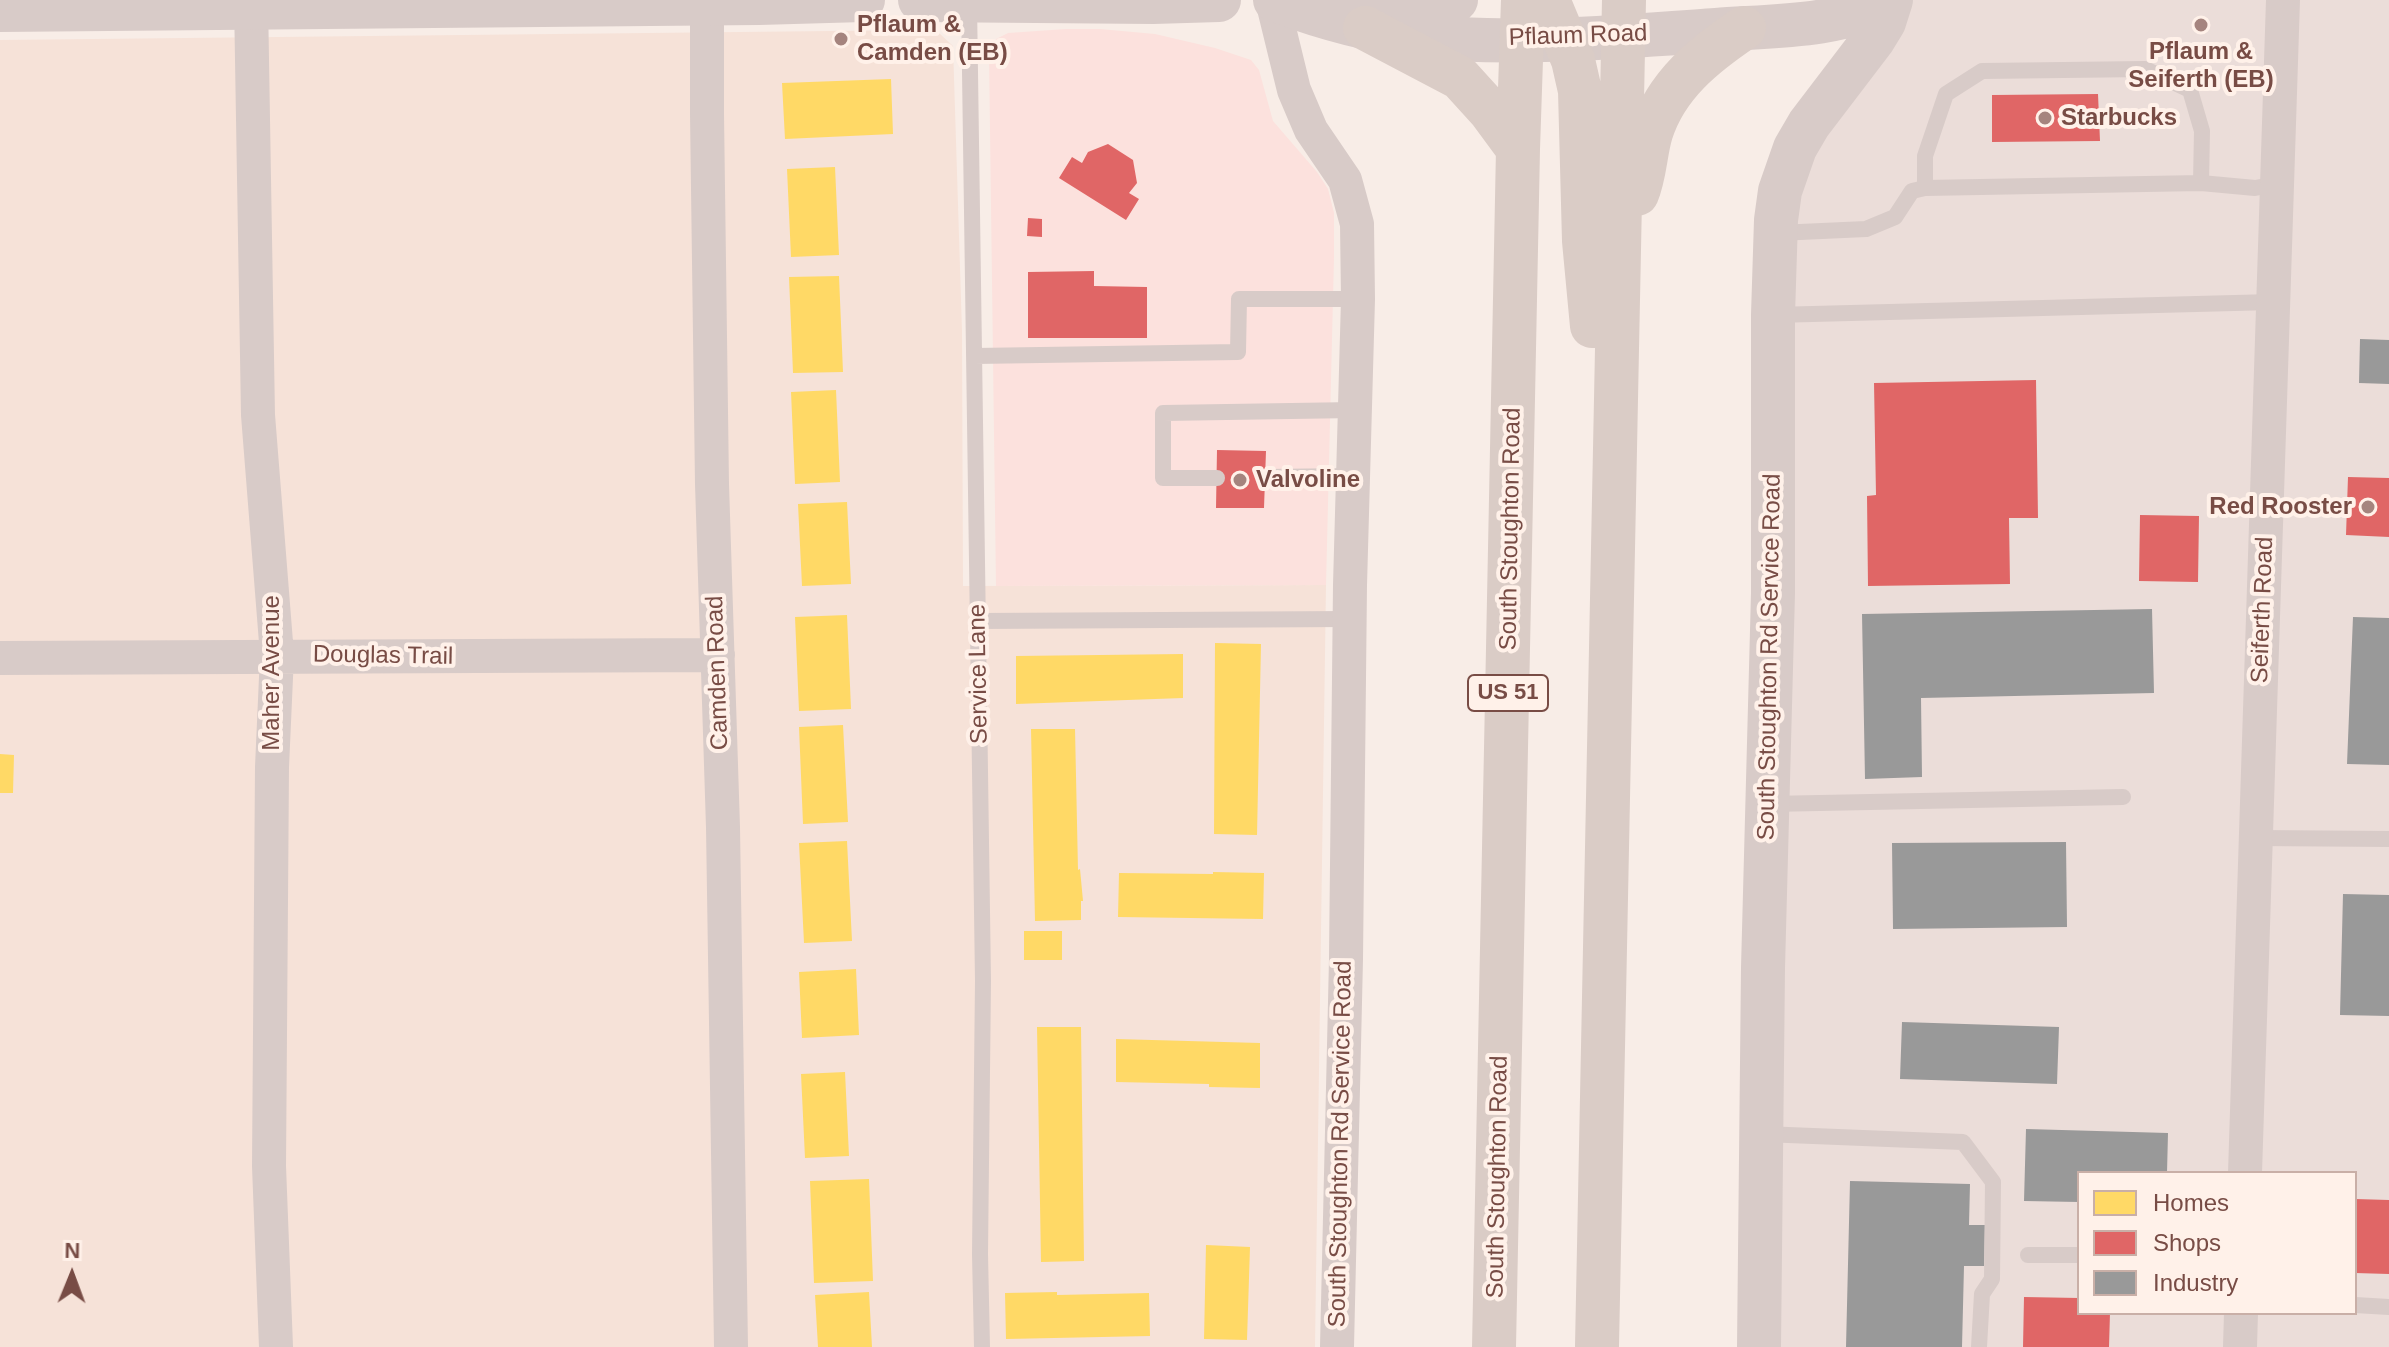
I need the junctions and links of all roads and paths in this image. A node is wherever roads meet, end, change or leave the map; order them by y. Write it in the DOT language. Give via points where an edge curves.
graph roads {
  1 [pos="863,0"];
  2 [pos="920,0"];
  3 [pos="1006,0"];
  4 [pos="1191,0"];
  5 [pos="1273,0"];
  6 [pos="1298,0"];
  7 [pos="1456,0"];
  8 [pos="1882,0"];
  9 [pos="1891,0"];
  10 [pos="2283,0"];
  11 [pos="708,1"];
  12 [pos="969,1"];
  13 [pos="252,3"];
  14 [pos="1618,7"];
  15 [pos="0,10"];
  16 [pos="1543,20"];
  17 [pos="1365,28"];
  18 [pos="1744,28"];
  19 [pos="1518,149"];
  20 [pos="2201,183"];
  21 [pos="2277,184"];
  22 [pos="1925,188"];
  23 [pos="1618,222"];
  24 [pos="1776,233"];
  25 [pos="1358,299"];
  26 [pos="2273,302"];
  27 [pos="1773,315"];
  28 [pos="975,356"];
  29 [pos="1355,410"];
  30 [pos="1353,476"];
  31 [pos="1265,477"];
  32 [pos="1217,478"];
  33 [pos="1612,544"];
  34 [pos="1349,619"];
  35 [pos="978,621"];
  36 [pos="277,655"];
  37 [pos="718,655"];
  38 [pos="0,658"];
  39 [pos="2123,797"];
  40 [pos="1768,804"];
  41 [pos="2256,838"];
  42 [pos="2389,839"];
  43 [pos="1761,1134"];
  44 [pos="2245,1171"];
  45 [pos="2028,1255"];
  46 [pos="2077,1255"];
  47 [pos="2357,1305"];
  48 [pos="2389,1307"];
  49 [pos="2241,1315"];
  50 [pos="276,1347"];
  51 [pos="731,1347"];
  52 [pos="982,1347"];
  53 [pos="1337,1347"];
  54 [pos="1494,1347"];
  55 [pos="1597,1347"];
  56 [pos="1759,1347"];
  57 [pos="1979,1347"];
  58 [pos="2240,1347"];
  1 -- 11 [label="street"];
  2 -- 12 [label="street"];
  3 -- 4 [label="street"];
  3 -- 12 [label="street"];
  5 -- 17 [label="street, Pflaum Road"];
  5 -- 25 [label="street, South Stoughton Rd Service Road" via="1294,90 1311,130 1345,180 1357,224"];
  6 -- 7 [label="street" via="1363,12"];
  8 -- 18 [label="street, Pflaum Road" via="1835,18"];
  9 -- 24 [label="street, South Stoughton Rd Service Road" via="1873,40 1795,148 1780,191"];
  10 -- 21 [label="street, Seiferth Road"];
  11 -- 13 [label="street"];
  11 -- 37 [label="street, Camden Road"];
  12 -- 28 [label="lane, Service Lane"];
  13 -- 15 [label="street"];
  13 -- 36 [label="street, Maher Avenue" via="258,415"];
  14 -- 16 [label="street, Pflaum Road"];
  14 -- 18 [label="street, Pflaum Road"];
  14 -- 23 [label="main road"];
  16 -- 17 [label="street, Pflaum Road" via="1434,38"];
  16 -- 19 [label="main road, South Stoughton Road / US 51"];
  16 -- 33 [label="main road" via="1573,60 1580,91 1584,241"];
  17 -- 19 [label="main road" via="1460,78"];
  18 -- 23 [label="main road" via="1698,62 1667,97 1652,129 1640,187"];
  19 -- 54 [label="main road, South Stoughton Road / US 51"];
  20 -- 21 [label="lane" via="2255,188"];
  20 -- 22 [label="lane"];
  20 -- 22 [label="lane" via="2202,131 2190,90 2145,69 1982,71 1946,94 1925,156"];
  21 -- 26 [label="street, Seiferth Road"];
  22 -- 24 [label="lane" via="1912,191 1895,217 1866,229"];
  23 -- 33 [label="main road"];
  24 -- 27 [label="street, South Stoughton Rd Service Road"];
  25 -- 28 [label="lane" via="1239,299 1238,352"];
  25 -- 29 [label="street, South Stoughton Rd Service Road"];
  26 -- 27 [label="lane"];
  26 -- 41 [label="street, Seiferth Road"];
  27 -- 40 [label="street, South Stoughton Rd Service Road"];
  28 -- 35 [label="lane, Service Lane"];
  29 -- 30 [label="street, South Stoughton Rd Service Road"];
  29 -- 32 [label="lane" via="1163,413 1163,478"];
  30 -- 31 [label="lane"];
  30 -- 34 [label="street, South Stoughton Rd Service Road"];
  33 -- 55 [label="main road"];
  34 -- 35 [label="lane"];
  34 -- 53 [label="street, South Stoughton Rd Service Road"];
  35 -- 52 [label="lane, Service Lane"];
  36 -- 37 [label="street, Douglas Trail"];
  36 -- 38 [label="street, Douglas Trail"];
  36 -- 50 [label="street, Maher Avenue" via="269,1166"];
  37 -- 51 [label="street, Camden Road"];
  39 -- 40 [label="lane"];
  40 -- 43 [label="street, South Stoughton Rd Service Road"];
  41 -- 42 [label="lane"];
  41 -- 44 [label="street, Seiferth Road"];
  43 -- 56 [label="street, South Stoughton Rd Service Road"];
  43 -- 57 [label="lane" via="1963,1142 1993,1182 1992,1279 1982,1294"];
  45 -- 46 [label="lane"];
  47 -- 48 [label="lane"];
  49 -- 58 [label="street"];
}
